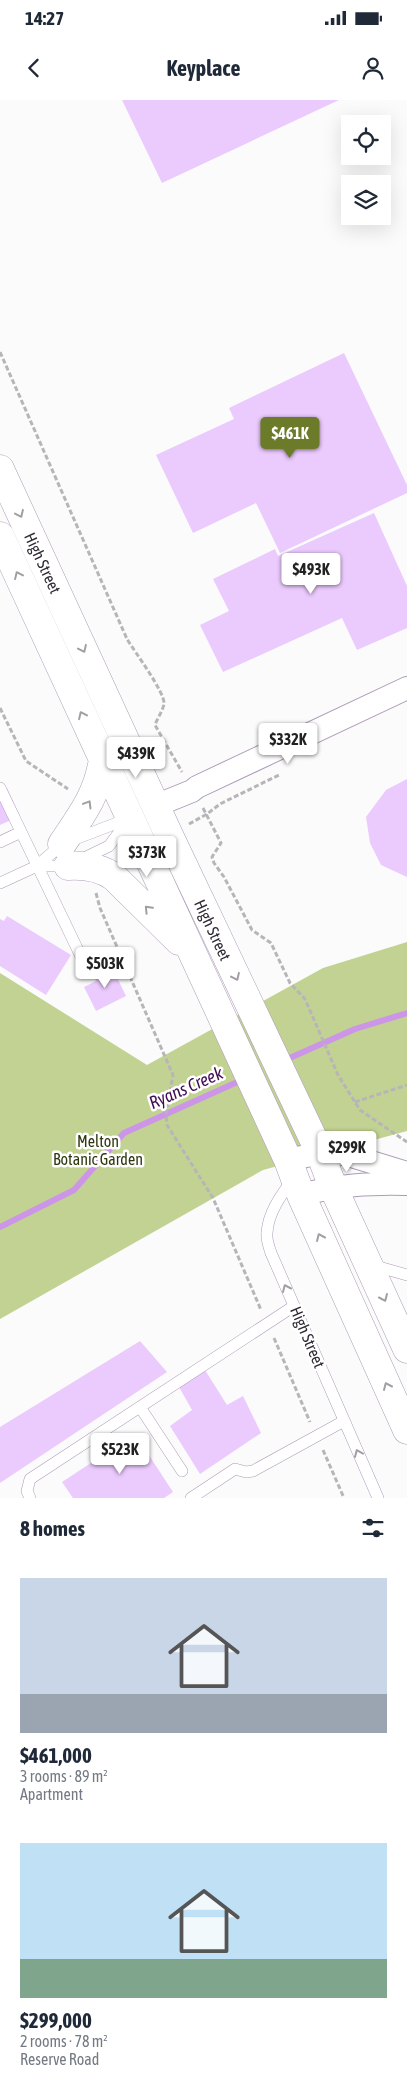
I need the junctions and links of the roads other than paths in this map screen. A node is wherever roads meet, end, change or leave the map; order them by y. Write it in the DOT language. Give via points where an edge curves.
graph roads {
  1 [pos="0,470"];
  2 [pos="0,536"];
  3 [pos="407,688"];
  4 [pos="103,759"];
  5 [pos="0,788"];
  6 [pos="155,806"];
  7 [pos="130,818"];
  8 [pos="21,832"];
  9 [pos="0,842"];
  10 [pos="65,855"];
  11 [pos="37,866"];
  12 [pos="0,883"];
  13 [pos="194,957"];
  14 [pos="88,971"];
  15 [pos="320,1153"];
  16 [pos="407,1173"];
  17 [pos="295,1177"];
  18 [pos="407,1184"];
  19 [pos="333,1187"];
  20 [pos="364,1254"];
  21 [pos="407,1275"];
  22 [pos="294,1306"];
  23 [pos="407,1349"];
  24 [pos="140,1407"];
  25 [pos="344,1420"];
  26 [pos="407,1430"];
  27 [pos="182,1471"];
  28 [pos="30,1498"];
  29 [pos="191,1498"];
  30 [pos="378,1498"];
  1 -- 6 [label="main road, High Street, one-way"];
  4 -- 2 [label="main road, High Street, one-way"];
  3 -- 6 [label="street"];
  4 -- 7 [label="main road, High Street"];
  10 -- 4 [label="main road, one-way" via="94,793"];
  5 -- 8 [label="lane"];
  6 -- 7 [label="main road"];
  6 -- 15 [label="main road, High Street, one-way"];
  7 -- 10 [label="lane"];
  7 -- 10 [label="lane" via="110,846"];
  7 -- 13 [label="main road, High Street"];
  8 -- 9 [label="lane"];
  8 -- 11 [label="lane"];
  10 -- 11 [label="lane"];
  10 -- 11 [label="lane"];
  13 -- 10 [label="main road, one-way" via="108,872"];
  11 -- 12 [label="lane"];
  11 -- 14 [label="lane"];
  13 -- 17 [label="main road, High Street"];
  15 -- 16 [label="street" via="355,1156"];
  15 -- 17 [label="street"];
  15 -- 19 [label="main road, High Street"];
  17 -- 19 [label="street"];
  22 -- 17 [label="lane, High Street, one-way" via="266,1234 272,1211"];
  26 -- 17 [label="main road, High Street, one-way"];
  18 -- 19 [label="street"];
  19 -- 20 [label="main road, High Street"];
  20 -- 21 [label="lane, High Street" via="379,1267"];
  20 -- 23 [label="main road, High Street, one-way"];
  22 -- 24 [label="lane"];
  22 -- 25 [label="lane, High Street"];
  24 -- 27 [label="lane"];
  24 -- 28 [label="lane" via="30,1479 27,1491"];
  25 -- 29 [label="lane" via="253,1470 235,1469"];
  30 -- 25 [label="lane, High Street, one-way"];
}
